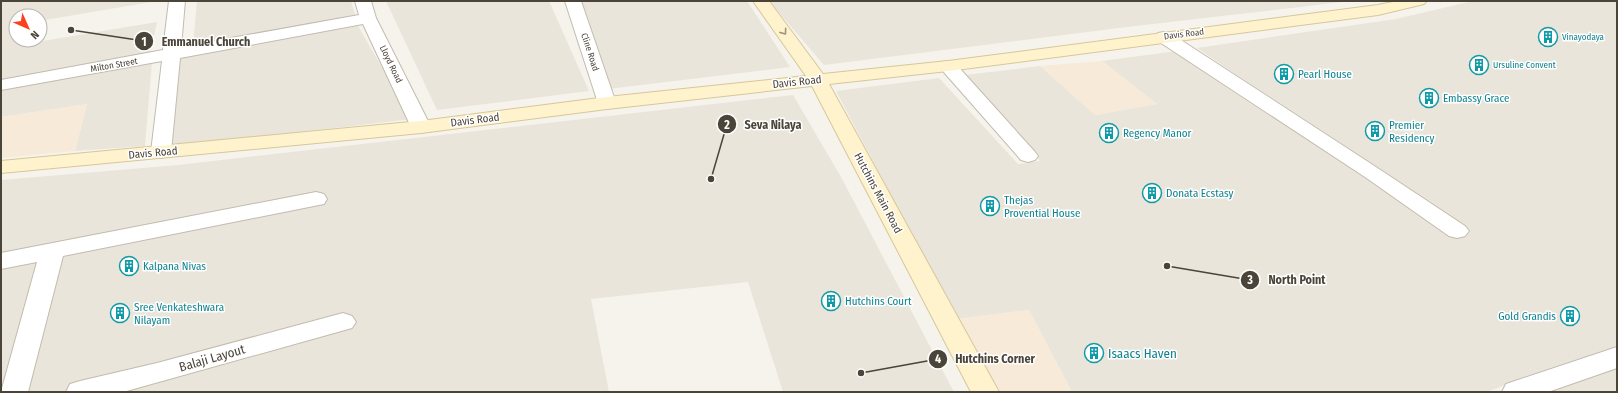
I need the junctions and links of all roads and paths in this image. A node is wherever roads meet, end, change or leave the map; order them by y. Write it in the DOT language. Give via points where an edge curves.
graph roads {
  1 [pos="177,1"];
  2 [pos="363,1"];
  3 [pos="573,1"];
  4 [pos="761,1"];
  5 [pos="1419,1"];
  6 [pos="368,18"];
  7 [pos="1164,37"];
  8 [pos="171,55"];
  9 [pos="948,66"];
  10 [pos="818,80"];
  11 [pos="1,85"];
  12 [pos="607,104"];
  13 [pos="421,127"];
  14 [pos="161,152"];
  15 [pos="1028,156"];
  16 [pos="1,167"];
  17 [pos="316,199"];
  18 [pos="1457,231"];
  19 [pos="52,250"];
  20 [pos="1,261"];
  21 [pos="343,322"];
  22 [pos="1617,357"];
  23 [pos="14,392"];
  24 [pos="80,392"];
  25 [pos="985,392"];
  26 [pos="1516,392"];
  1 -- 8 [label="street"];
  2 -- 6 [label="street, Lloyd Road"];
  3 -- 12 [label="street, Cline Road"];
  4 -- 10 [label="street, Hutchins Main Road, one-way"];
  5 -- 7 [label="street, Davis Road" via="1378,10"];
  6 -- 8 [label="street, Milton Street"];
  6 -- 13 [label="street, Lloyd Road"];
  7 -- 9 [label="street, Davis Road"];
  7 -- 18 [label="street"];
  8 -- 11 [label="street, Milton Street"];
  8 -- 14 [label="street"];
  9 -- 10 [label="street, Davis Road"];
  9 -- 15 [label="street"];
  10 -- 12 [label="street, Davis Road"];
  10 -- 25 [label="street, Hutchins Main Road"];
  12 -- 13 [label="street, Davis Road"];
  13 -- 14 [label="street, Davis Road"];
  14 -- 16 [label="street, Davis Road"];
  17 -- 19 [label="street"];
  19 -- 20 [label="street"];
  19 -- 23 [label="street"];
  21 -- 24 [label="street, Balaji Layout"];
  22 -- 26 [label="street"];
}
